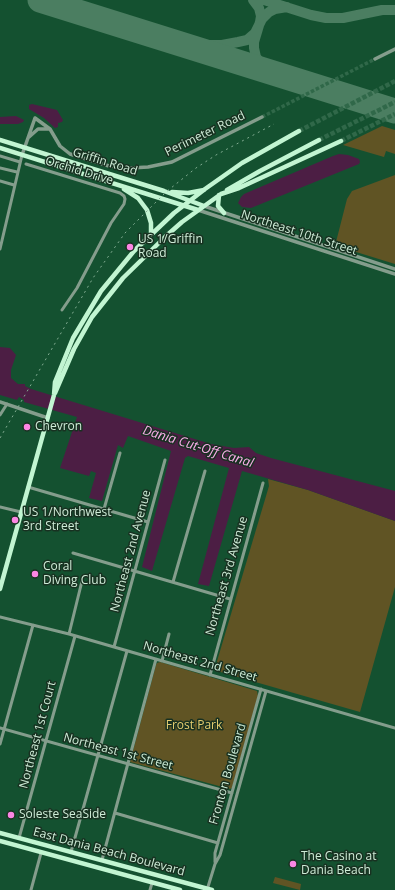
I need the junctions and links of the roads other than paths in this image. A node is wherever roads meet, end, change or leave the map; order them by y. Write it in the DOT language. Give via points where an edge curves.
graph roads {
  1 [pos="395,49"];
  2 [pos="375,59"];
  3 [pos="262,117"];
  4 [pos="50,129"];
  5 [pos="299,130"];
  6 [pos="0,140"];
  7 [pos="27,140"];
  8 [pos="319,140"];
  9 [pos="341,141"];
  10 [pos="0,148"];
  11 [pos="24,148"];
  12 [pos="22,155"];
  13 [pos="0,156"];
  14 [pos="20,162"];
  15 [pos="26,164"];
  16 [pos="0,168"];
  17 [pos="17,172"];
  18 [pos="0,181"];
  19 [pos="112,182"];
  20 [pos="14,185"];
  21 [pos="205,190"];
  22 [pos="166,192"];
  23 [pos="220,195"];
  24 [pos="191,200"];
  25 [pos="184,206"];
  26 [pos="204,206"];
  27 [pos="198,210"];
  28 [pos="224,213"];
  29 [pos="151,234"];
  30 [pos="0,249"];
  31 [pos="359,260"];
  32 [pos="395,270"];
  33 [pos="395,274"];
  34 [pos="95,300"];
  35 [pos="100,306"];
  36 [pos="62,310"];
  37 [pos="54,395"];
  38 [pos="0,402"];
  39 [pos="7,404"];
  40 [pos="0,416"];
  41 [pos="48,418"];
  42 [pos="120,453"];
  43 [pos="164,460"];
  44 [pos="204,471"];
  45 [pos="263,483"];
  46 [pos="28,487"];
  47 [pos="0,506"];
  48 [pos="104,509"];
  49 [pos="21,512"];
  50 [pos="148,522"];
  51 [pos="73,553"];
  52 [pos="135,571"];
  53 [pos="82,582"];
  54 [pos="173,582"];
  55 [pos="0,589"];
  56 [pos="230,599"];
  57 [pos="0,617"];
  58 [pos="33,625"];
  59 [pos="68,634"];
  60 [pos="169,634"];
  61 [pos="75,636"];
  62 [pos="114,647"];
  63 [pos="127,651"];
  64 [pos="156,659"];
  65 [pos="162,661"];
  66 [pos="210,675"];
  67 [pos="261,689"];
  68 [pos="266,691"];
  69 [pos="0,728"];
  70 [pos="395,728"];
  71 [pos="4,730"];
  72 [pos="45,741"];
  73 [pos="0,744"];
  74 [pos="98,755"];
  75 [pos="127,764"];
  76 [pos="232,793"];
  77 [pos="114,813"];
  78 [pos="0,833"];
  79 [pos="19,838"];
  80 [pos="1,841"];
  81 [pos="218,843"];
  82 [pos="59,849"];
  83 [pos="71,852"];
  84 [pos="42,853"];
  85 [pos="102,860"];
  86 [pos="215,864"];
  87 [pos="152,883"];
  88 [pos="31,890"];
  89 [pos="150,890"];
  90 [pos="180,890"];
  91 [pos="209,890"];
  1 -- 2 [label="street"];
  3 -- 4 [label="street, Perimeter Road" via="176,160 139,168 109,166 70,154 60,146"];
  4 -- 7 [label="street" via="38,129"];
  4 -- 7 [label="street, Perimeter Road" via="34,118"];
  5 -- 21 [label="main road" via="254,156"];
  6 -- 11 [label="main road, Griffin Road"];
  7 -- 11 [label="street, Perimeter Road"];
  8 -- 23 [label="main road"];
  9 -- 23 [label="main road"];
  10 -- 12 [label="main road, Griffin Road"];
  11 -- 12 [label="street, Perimeter Road"];
  11 -- 22 [label="main road, Griffin Road"];
  12 -- 14 [label="street"];
  12 -- 19 [label="main road, Griffin Road"];
  13 -- 14 [label="street"];
  14 -- 17 [label="street"];
  15 -- 36 [label="street, Orchid Drive" via="120,193 125,198 77,288"];
  16 -- 17 [label="street"];
  17 -- 20 [label="street"];
  18 -- 20 [label="street"];
  19 -- 25 [label="main road, Griffin Road"];
  19 -- 29 [label="main road" via="144,204 151,219"];
  20 -- 30 [label="street"];
  21 -- 22 [label="main road" via="188,193"];
  21 -- 24 [label="main road"];
  22 -- 24 [label="main road, Griffin Road"];
  23 -- 26 [label="main road"];
  23 -- 28 [label="main road" via="218,206"];
  24 -- 25 [label="main road"];
  24 -- 26 [label="main road, Griffin Road"];
  25 -- 27 [label="main road, Griffin Road"];
  25 -- 29 [label="main road"];
  26 -- 27 [label="main road"];
  26 -- 28 [label="street, Northeast 10th Street"];
  27 -- 31 [label="street, Northeast 10th Street"];
  27 -- 35 [label="main road" via="148,252"];
  28 -- 31 [label="street, Northeast 10th Street"];
  29 -- 34 [label="main road" via="113,275"];
  31 -- 32 [label="street, Northeast 10th Street"];
  31 -- 33 [label="street, Northeast 10th Street"];
  34 -- 35 [label="street"];
  34 -- 37 [label="main road" via="63,360 55,382"];
  35 -- 37 [label="main road" via="79,338"];
  37 -- 41 [label="main road"];
  38 -- 39 [label="street"];
  39 -- 40 [label="street"];
  39 -- 41 [label="street"];
  41 -- 46 [label="main road"];
  42 -- 48 [label="street"];
  43 -- 50 [label="street, Northeast 2nd Avenue"];
  44 -- 54 [label="street"];
  45 -- 56 [label="street, Northeast 3rd Avenue"];
  46 -- 48 [label="street"];
  46 -- 49 [label="main road"];
  47 -- 49 [label="street"];
  48 -- 50 [label="street"];
  49 -- 55 [label="main road"];
  50 -- 52 [label="street, Northeast 2nd Avenue"];
  51 -- 52 [label="street"];
  52 -- 54 [label="street"];
  52 -- 62 [label="street, Northeast 2nd Avenue"];
  53 -- 59 [label="street"];
  54 -- 56 [label="street"];
  56 -- 66 [label="street, Northeast 3rd Avenue"];
  57 -- 58 [label="street, Northeast 2nd Street"];
  58 -- 59 [label="street, Northeast 2nd Street"];
  58 -- 71 [label="street"];
  59 -- 61 [label="street, Northeast 2nd Street"];
  60 -- 65 [label="street"];
  61 -- 62 [label="street, Northeast 2nd Street"];
  61 -- 72 [label="street, Northeast 1st Court"];
  62 -- 63 [label="street, Northeast 2nd Street"];
  63 -- 64 [label="street, Northeast 2nd Street"];
  63 -- 74 [label="street"];
  64 -- 65 [label="street, Northeast 2nd Street"];
  64 -- 75 [label="street"];
  65 -- 66 [label="street, Northeast 2nd Street"];
  66 -- 67 [label="street, Northeast 2nd Street"];
  67 -- 68 [label="street, Northeast 2nd Street"];
  67 -- 76 [label="street, Fronton Boulevard"];
  68 -- 70 [label="street, Northeast 2nd Street"];
  68 -- 86 [label="street, Fronton Boulevard" via="220,855"];
  69 -- 71 [label="street, Northeast 1st Street"];
  71 -- 72 [label="street, Northeast 1st Street"];
  71 -- 73 [label="street"];
  72 -- 74 [label="street, Northeast 1st Street"];
  72 -- 79 [label="street, Northeast 1st Court"];
  74 -- 75 [label="street, Northeast 1st Street"];
  74 -- 83 [label="street"];
  75 -- 76 [label="street, Northeast 1st Street"];
  75 -- 77 [label="street"];
  76 -- 81 [label="street, Fronton Boulevard"];
  77 -- 81 [label="street"];
  77 -- 85 [label="street"];
  78 -- 79 [label="main road, East Dania Beach Boulevard"];
  79 -- 80 [label="main road" via="12,842"];
  79 -- 82 [label="main road, East Dania Beach Boulevard"];
  80 -- 84 [label="main road, East Dania Beach Boulevard"];
  81 -- 86 [label="street, Fronton Boulevard"];
  82 -- 83 [label="main road, East Dania Beach Boulevard"];
  82 -- 84 [label="main road" via="47,849"];
  83 -- 85 [label="main road, East Dania Beach Boulevard"];
  84 -- 87 [label="main road, East Dania Beach Boulevard"];
  84 -- 88 [label="street"];
  85 -- 91 [label="main road, East Dania Beach Boulevard"];
  86 -- 91 [label="street, Fronton Boulevard"];
  87 -- 89 [label="street"];
  87 -- 90 [label="main road, East Dania Beach Boulevard"];
}
